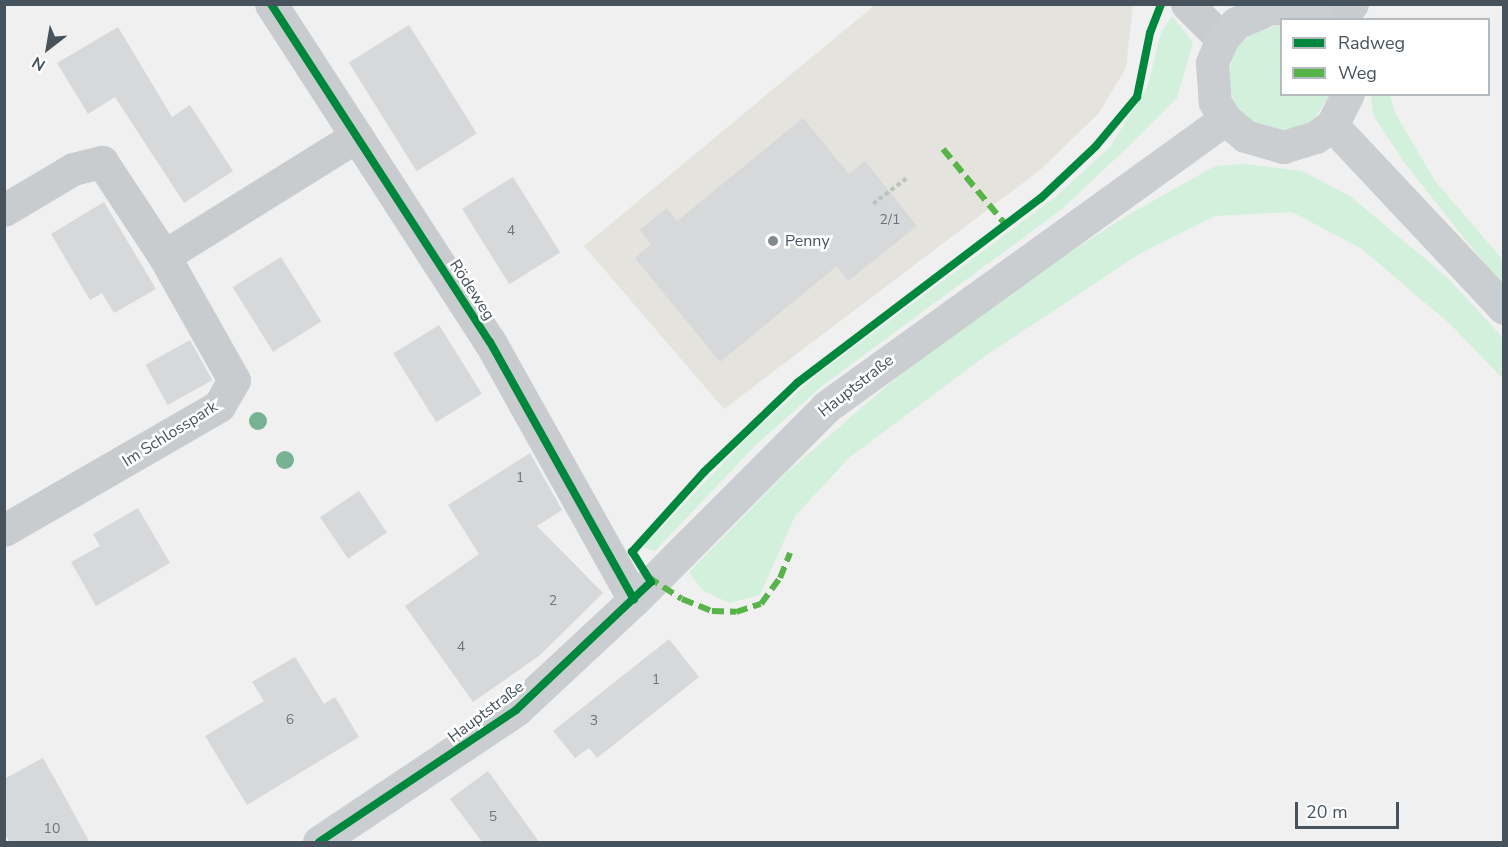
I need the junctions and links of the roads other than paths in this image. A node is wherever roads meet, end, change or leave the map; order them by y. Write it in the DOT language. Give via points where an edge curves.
graph roads {
  1 [pos="271,4"];
  2 [pos="1187,4"];
  3 [pos="1352,4"];
  4 [pos="1315,18"];
  5 [pos="1339,18"];
  6 [pos="1222,39"];
  7 [pos="1347,96"];
  8 [pos="1225,119"];
  9 [pos="1332,125"];
  10 [pos="357,136"];
  11 [pos="4,210"];
  12 [pos="164,256"];
  13 [pos="1503,308"];
  14 [pos="4,530"];
  15 [pos="634,600"];
  16 [pos="320,843"];
  1 -- 10 [label="street, Rödeweg"];
  2 -- 6 [label="street"];
  3 -- 5 [label="street"];
  4 -- 6 [label="main road" via="1297,9 1269,8 1246,16"];
  6 -- 8 [label="main road" via="1212,63 1211,83"];
  7 -- 9 [label="main road"];
  8 -- 9 [label="main road" via="1256,142 1283,147 1316,137"];
  8 -- 15 [label="main road, Hauptstraße" via="826,407"];
  9 -- 13 [label="main road"];
  10 -- 12 [label="street"];
  10 -- 15 [label="street, Rödeweg" via="490,342"];
  11 -- 12 [label="street, Im Schlosspark" via="73,169 102,162"];
  12 -- 14 [label="street, Im Schlosspark" via="234,380 219,406"];
  15 -- 16 [label="main road, Hauptstraße" via="516,710"];
}
